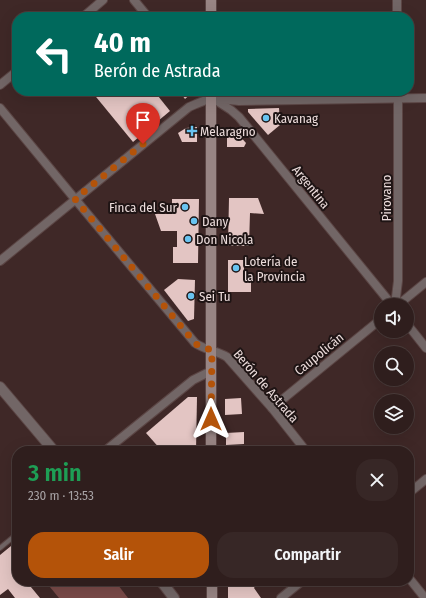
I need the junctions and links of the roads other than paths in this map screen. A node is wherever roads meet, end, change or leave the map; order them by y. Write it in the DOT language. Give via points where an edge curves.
graph roads {
  1 [pos="103,0"];
  2 [pos="134,0"];
  3 [pos="211,0"];
  4 [pos="397,0"];
  5 [pos="89,12"];
  6 [pos="144,12"];
  7 [pos="211,12"];
  8 [pos="397,12"];
  9 [pos="12,75"];
  10 [pos="0,85"];
  11 [pos="206,96"];
  12 [pos="210,96"];
  13 [pos="214,96"];
  14 [pos="221,96"];
  15 [pos="353,96"];
  16 [pos="398,96"];
  17 [pos="412,96"];
  18 [pos="426,98"];
  19 [pos="0,108"];
  20 [pos="75,199"];
  21 [pos="0,261"];
  22 [pos="426,282"];
  23 [pos="387,298"];
  24 [pos="394,298"];
  25 [pos="407,298"];
  26 [pos="374,325"];
  27 [pos="414,333"];
  28 [pos="426,348"];
  29 [pos="212,350"];
  30 [pos="211,371"];
  31 [pos="0,387"];
  32 [pos="272,408"];
  33 [pos="50,446"];
  34 [pos="111,446"];
  35 [pos="211,446"];
  36 [pos="302,446"];
  37 [pos="426,479"];
  38 [pos="414,489"];
  39 [pos="12,538"];
  40 [pos="0,548"];
  41 [pos="414,584"];
  42 [pos="165,586"];
  43 [pos="212,586"];
  44 [pos="296,586"];
  45 [pos="174,598"];
  46 [pos="212,598"];
  47 [pos="281,598"];
  48 [pos="425,598"];
  1 -- 5 [label="street"];
  2 -- 6 [label="street"];
  3 -- 7 [label="main road"];
  4 -- 8 [label="street"];
  9 -- 10 [label="street"];
  11 -- 20 [label="street"];
  12 -- 29 [label="main road"];
  13 -- 23 [label="street, Argentina" via="239,118"];
  14 -- 15 [label="street" via="239,101"];
  16 -- 24 [label="street, Pirovano" via="398,281"];
  17 -- 18 [label="street"];
  19 -- 20 [label="street, Berón de Astrada"];
  20 -- 21 [label="street"];
  20 -- 29 [label="street, Berón de Astrada" via="195,343"];
  22 -- 25 [label="street"];
  26 -- 32 [label="street, Caupolicán"];
  27 -- 28 [label="street"];
  29 -- 30 [label="main road"];
  29 -- 32 [label="street, Berón de Astrada" via="227,357"];
  30 -- 34 [label="street" via="193,380"];
  30 -- 35 [label="main road"];
  31 -- 33 [label="street"];
  32 -- 36 [label="street, Berón de Astrada"];
  37 -- 38 [label="street"];
  39 -- 40 [label="lane"];
  41 -- 48 [label="street"];
  42 -- 45 [label="street"];
  43 -- 46 [label="main road"];
  44 -- 47 [label="street"];
}
